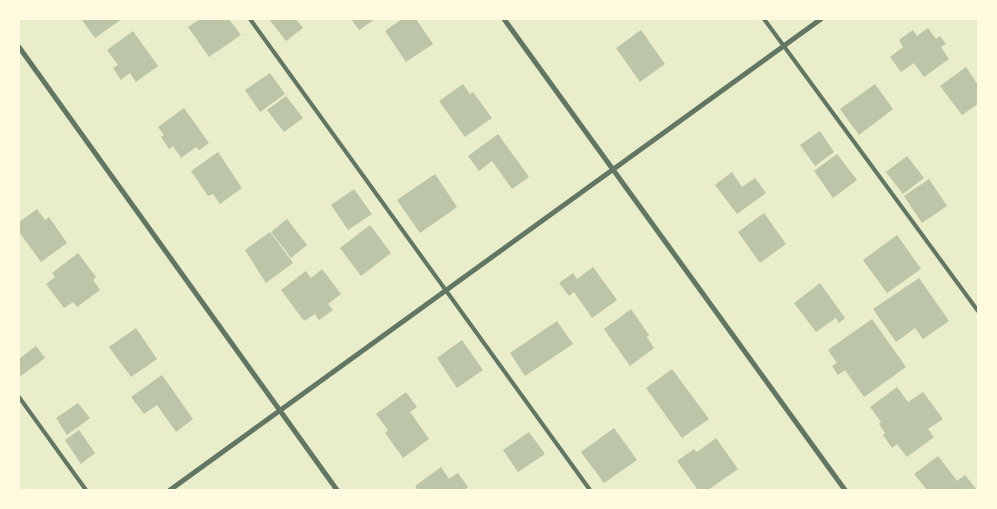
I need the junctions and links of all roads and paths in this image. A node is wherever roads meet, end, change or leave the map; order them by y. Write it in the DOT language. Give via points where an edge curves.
graph roads {
  1 [pos="250,19"];
  2 [pos="504,19"];
  3 [pos="764,19"];
  4 [pos="821,19"];
  5 [pos="19,46"];
  6 [pos="783,46"];
  7 [pos="612,170"];
  8 [pos="446,291"];
  9 [pos="978,312"];
  10 [pos="19,397"];
  11 [pos="280,411"];
  12 [pos="86,490"];
  13 [pos="170,490"];
  14 [pos="338,490"];
  15 [pos="590,490"];
  16 [pos="845,490"];
  1 -- 8 [label="lane"];
  2 -- 7 [label="street"];
  3 -- 6 [label="lane"];
  4 -- 6 [label="street"];
  5 -- 11 [label="street"];
  6 -- 7 [label="street"];
  6 -- 9 [label="lane"];
  7 -- 8 [label="street"];
  7 -- 16 [label="street"];
  8 -- 11 [label="street"];
  8 -- 15 [label="lane"];
  10 -- 12 [label="lane"];
  11 -- 13 [label="street"];
  11 -- 14 [label="street"];
}
